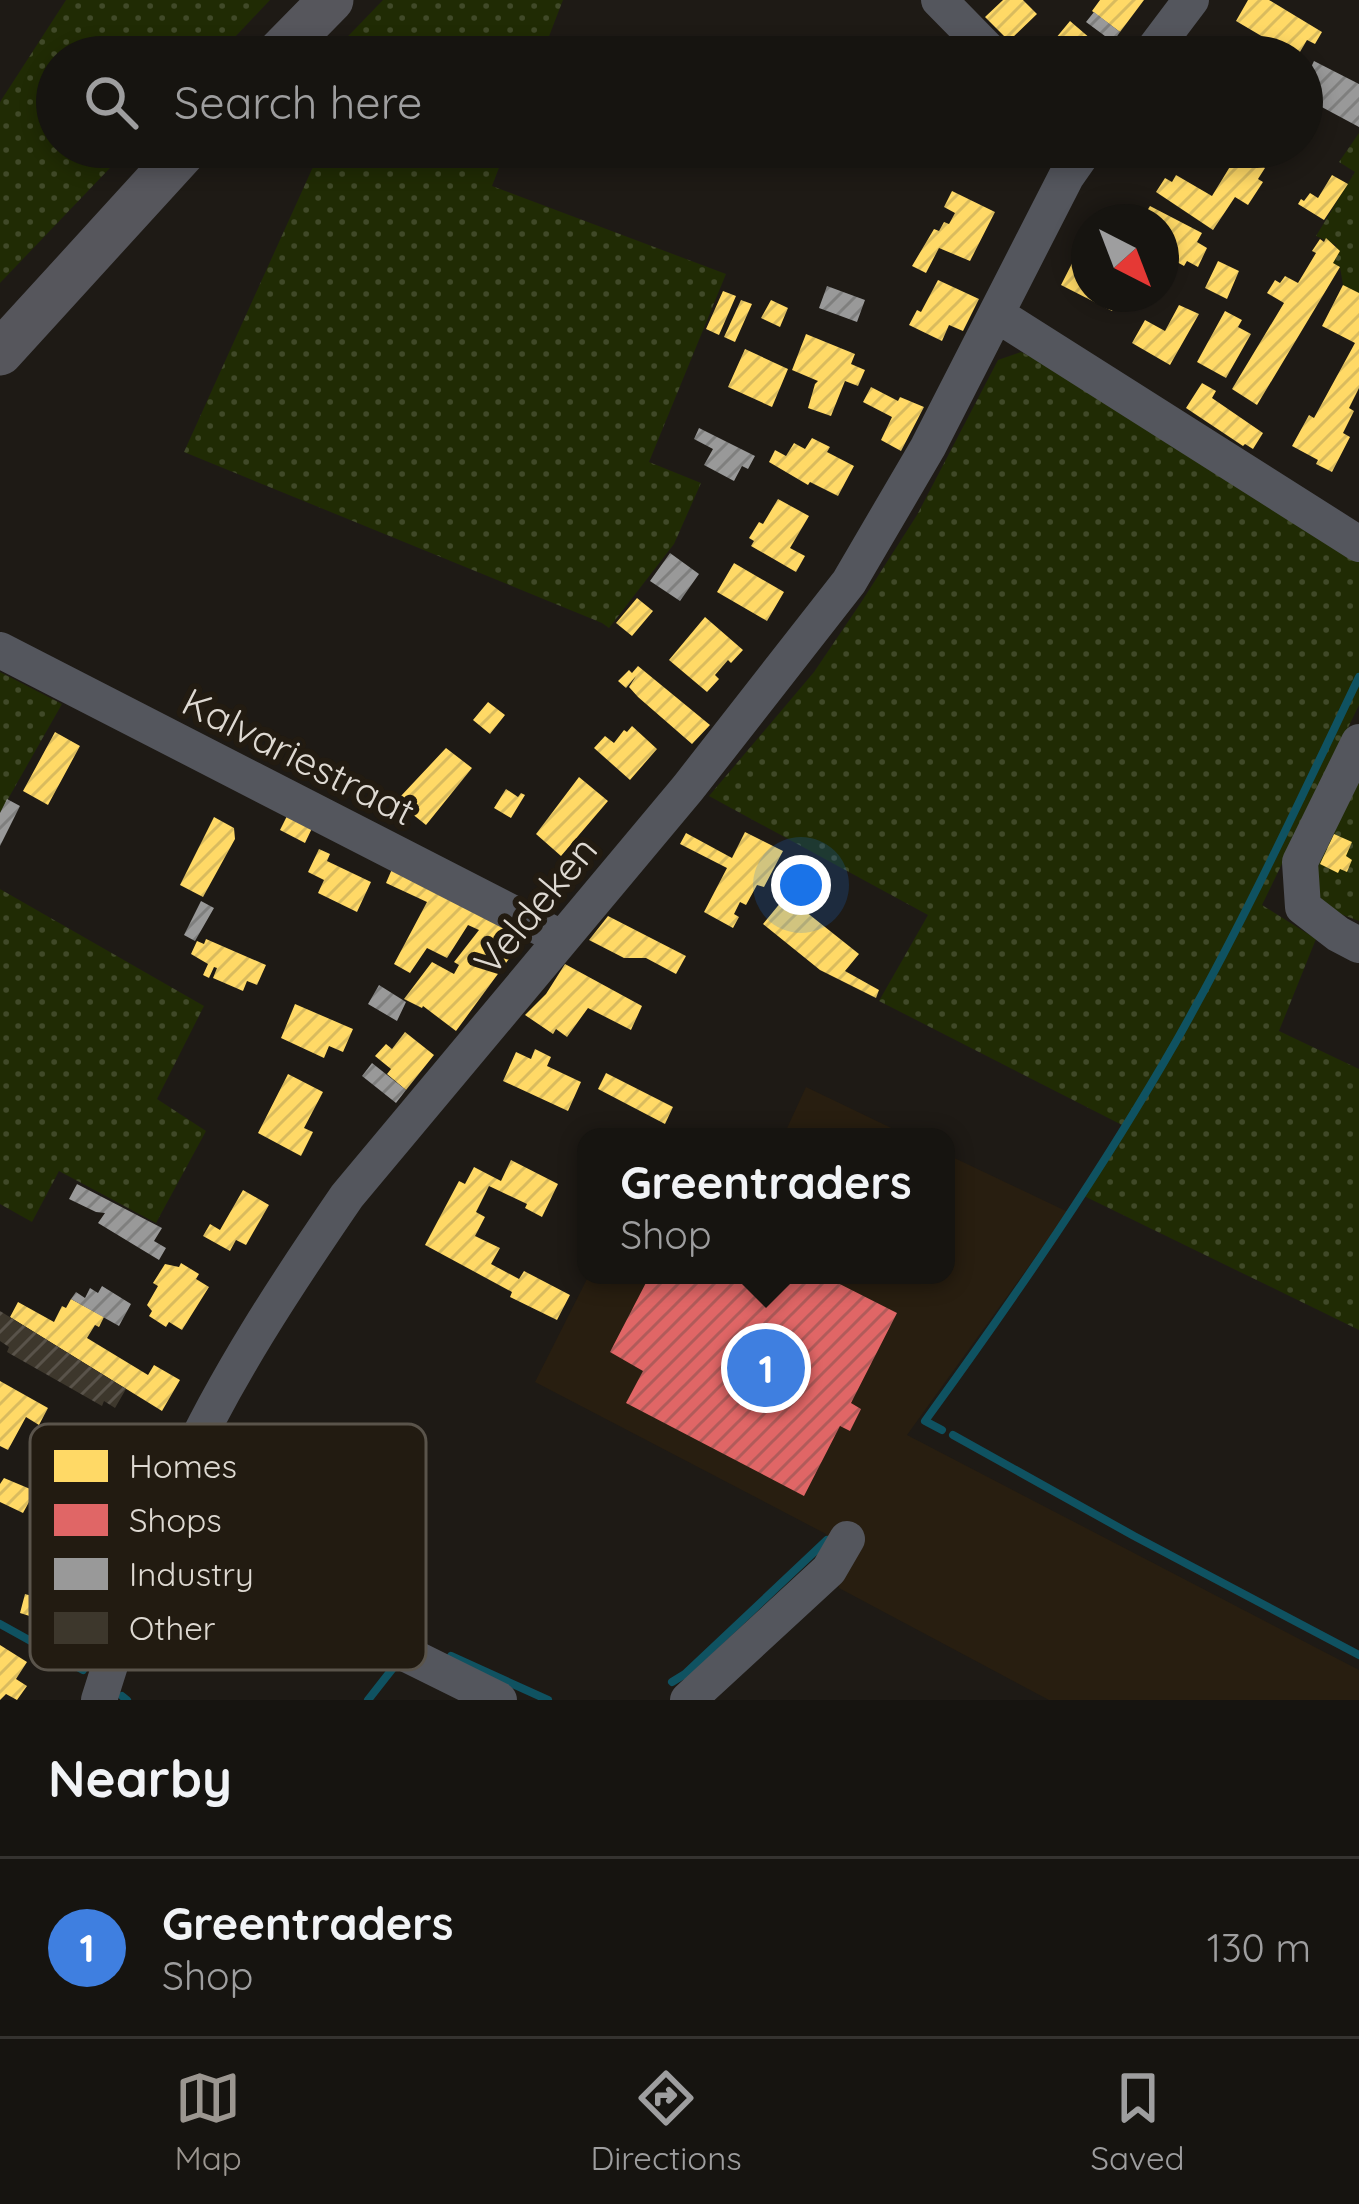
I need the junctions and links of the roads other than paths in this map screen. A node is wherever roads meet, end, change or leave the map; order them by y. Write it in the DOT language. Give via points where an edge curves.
graph roads {
  1 [pos="331,0"];
  2 [pos="939,0"];
  3 [pos="1191,0"];
  4 [pos="296,36"];
  5 [pos="974,36"];
  6 [pos="1164,36"];
  7 [pos="169,168"];
  8 [pos="1063,168"];
  9 [pos="996,314"];
  10 [pos="0,353"];
  11 [pos="1359,544"];
  12 [pos="0,650"];
  13 [pos="1359,742"];
  14 [pos="561,938"];
  15 [pos="1359,945"];
  16 [pos="207,1424"];
  17 [pos="847,1539"];
  18 [pos="426,1663"];
  19 [pos="108,1670"];
  20 [pos="98,1700"];
  21 [pos="500,1700"];
  22 [pos="688,1700"];
  1 -- 4 [label="main road"];
  2 -- 5 [label="street"];
  3 -- 6 [label="street"];
  7 -- 10 [label="main road"];
  8 -- 9 [label="street, Veldeken"];
  9 -- 11 [label="street"];
  9 -- 14 [label="street, Veldeken" via="849,582"];
  12 -- 14 [label="street, Kalvariestraat"];
  13 -- 15 [label="street" via="1300,862 1303,907"];
  14 -- 16 [label="street, Veldeken" via="347,1196"];
  17 -- 22 [label="street" via="829,1570"];
  18 -- 21 [label="street"];
  19 -- 20 [label="street, Veldeken"];
}
